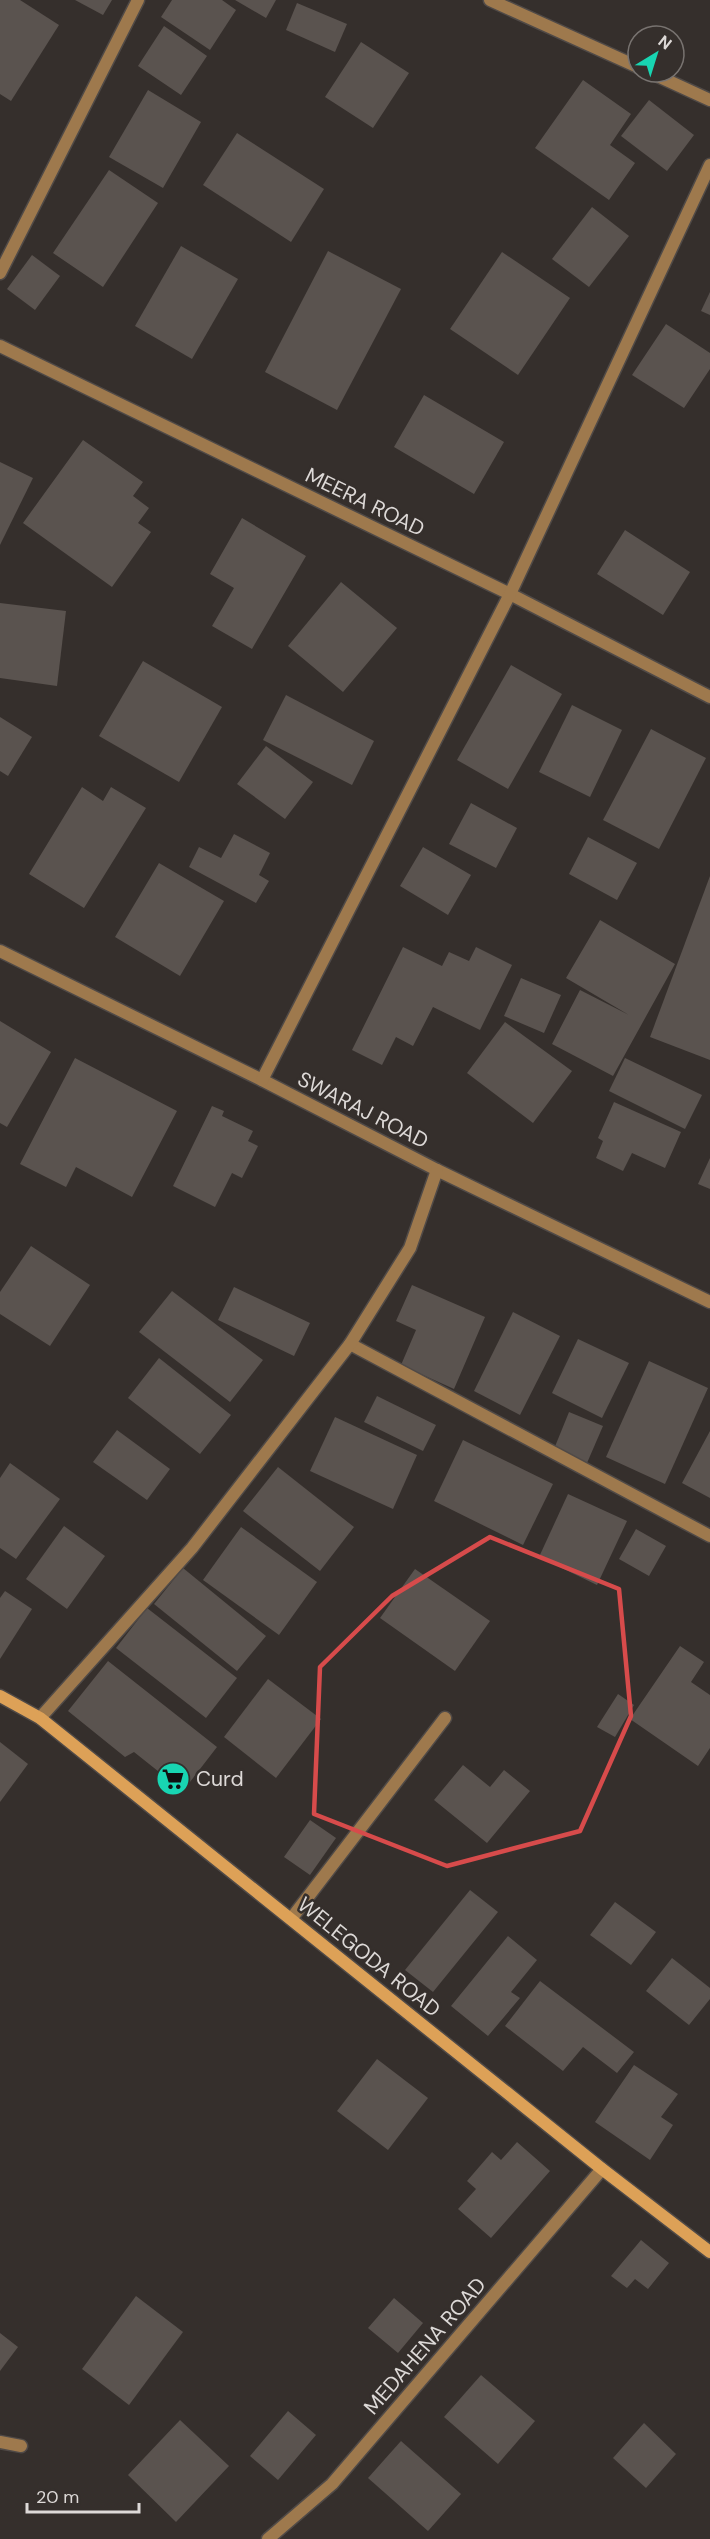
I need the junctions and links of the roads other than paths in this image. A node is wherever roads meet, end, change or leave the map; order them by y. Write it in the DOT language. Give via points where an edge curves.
graph roads {
  1 [pos="138,0"];
  2 [pos="490,0"];
  3 [pos="626,62"];
  4 [pos="675,84"];
  5 [pos="710,100"];
  6 [pos="710,165"];
  7 [pos="0,273"];
  8 [pos="0,346"];
  9 [pos="510,594"];
  10 [pos="710,697"];
  11 [pos="0,951"];
  12 [pos="262,1080"];
  13 [pos="436,1170"];
  14 [pos="710,1302"];
  15 [pos="350,1344"];
  16 [pos="710,1536"];
  17 [pos="0,1696"];
  18 [pos="40,1718"];
  19 [pos="445,1718"];
  20 [pos="291,1919"];
  21 [pos="602,2169"];
  22 [pos="710,2252"];
  23 [pos="0,2442"];
  24 [pos="21,2446"];
  25 [pos="268,2539"];
  1 -- 7 [label="street"];
  2 -- 3 [label="street"];
  4 -- 5 [label="street"];
  6 -- 9 [label="street"];
  8 -- 9 [label="street, MEERA ROAD"];
  9 -- 10 [label="street, MEERA ROAD"];
  9 -- 12 [label="street"];
  11 -- 12 [label="street, SWARAJ ROAD"];
  12 -- 13 [label="street, SWARAJ ROAD"];
  13 -- 14 [label="street, SWARAJ ROAD"];
  13 -- 15 [label="street" via="410,1248"];
  15 -- 16 [label="street"];
  15 -- 18 [label="street" via="192,1548"];
  17 -- 18 [label="street, WELEGODA ROAD"];
  18 -- 20 [label="street, WELEGODA ROAD"];
  19 -- 20 [label="street"];
  20 -- 21 [label="street, WELEGODA ROAD"];
  21 -- 22 [label="street, WELEGODA ROAD"];
  21 -- 25 [label="street, MEDAHENA ROAD" via="332,2484"];
  23 -- 24 [label="street"];
}
